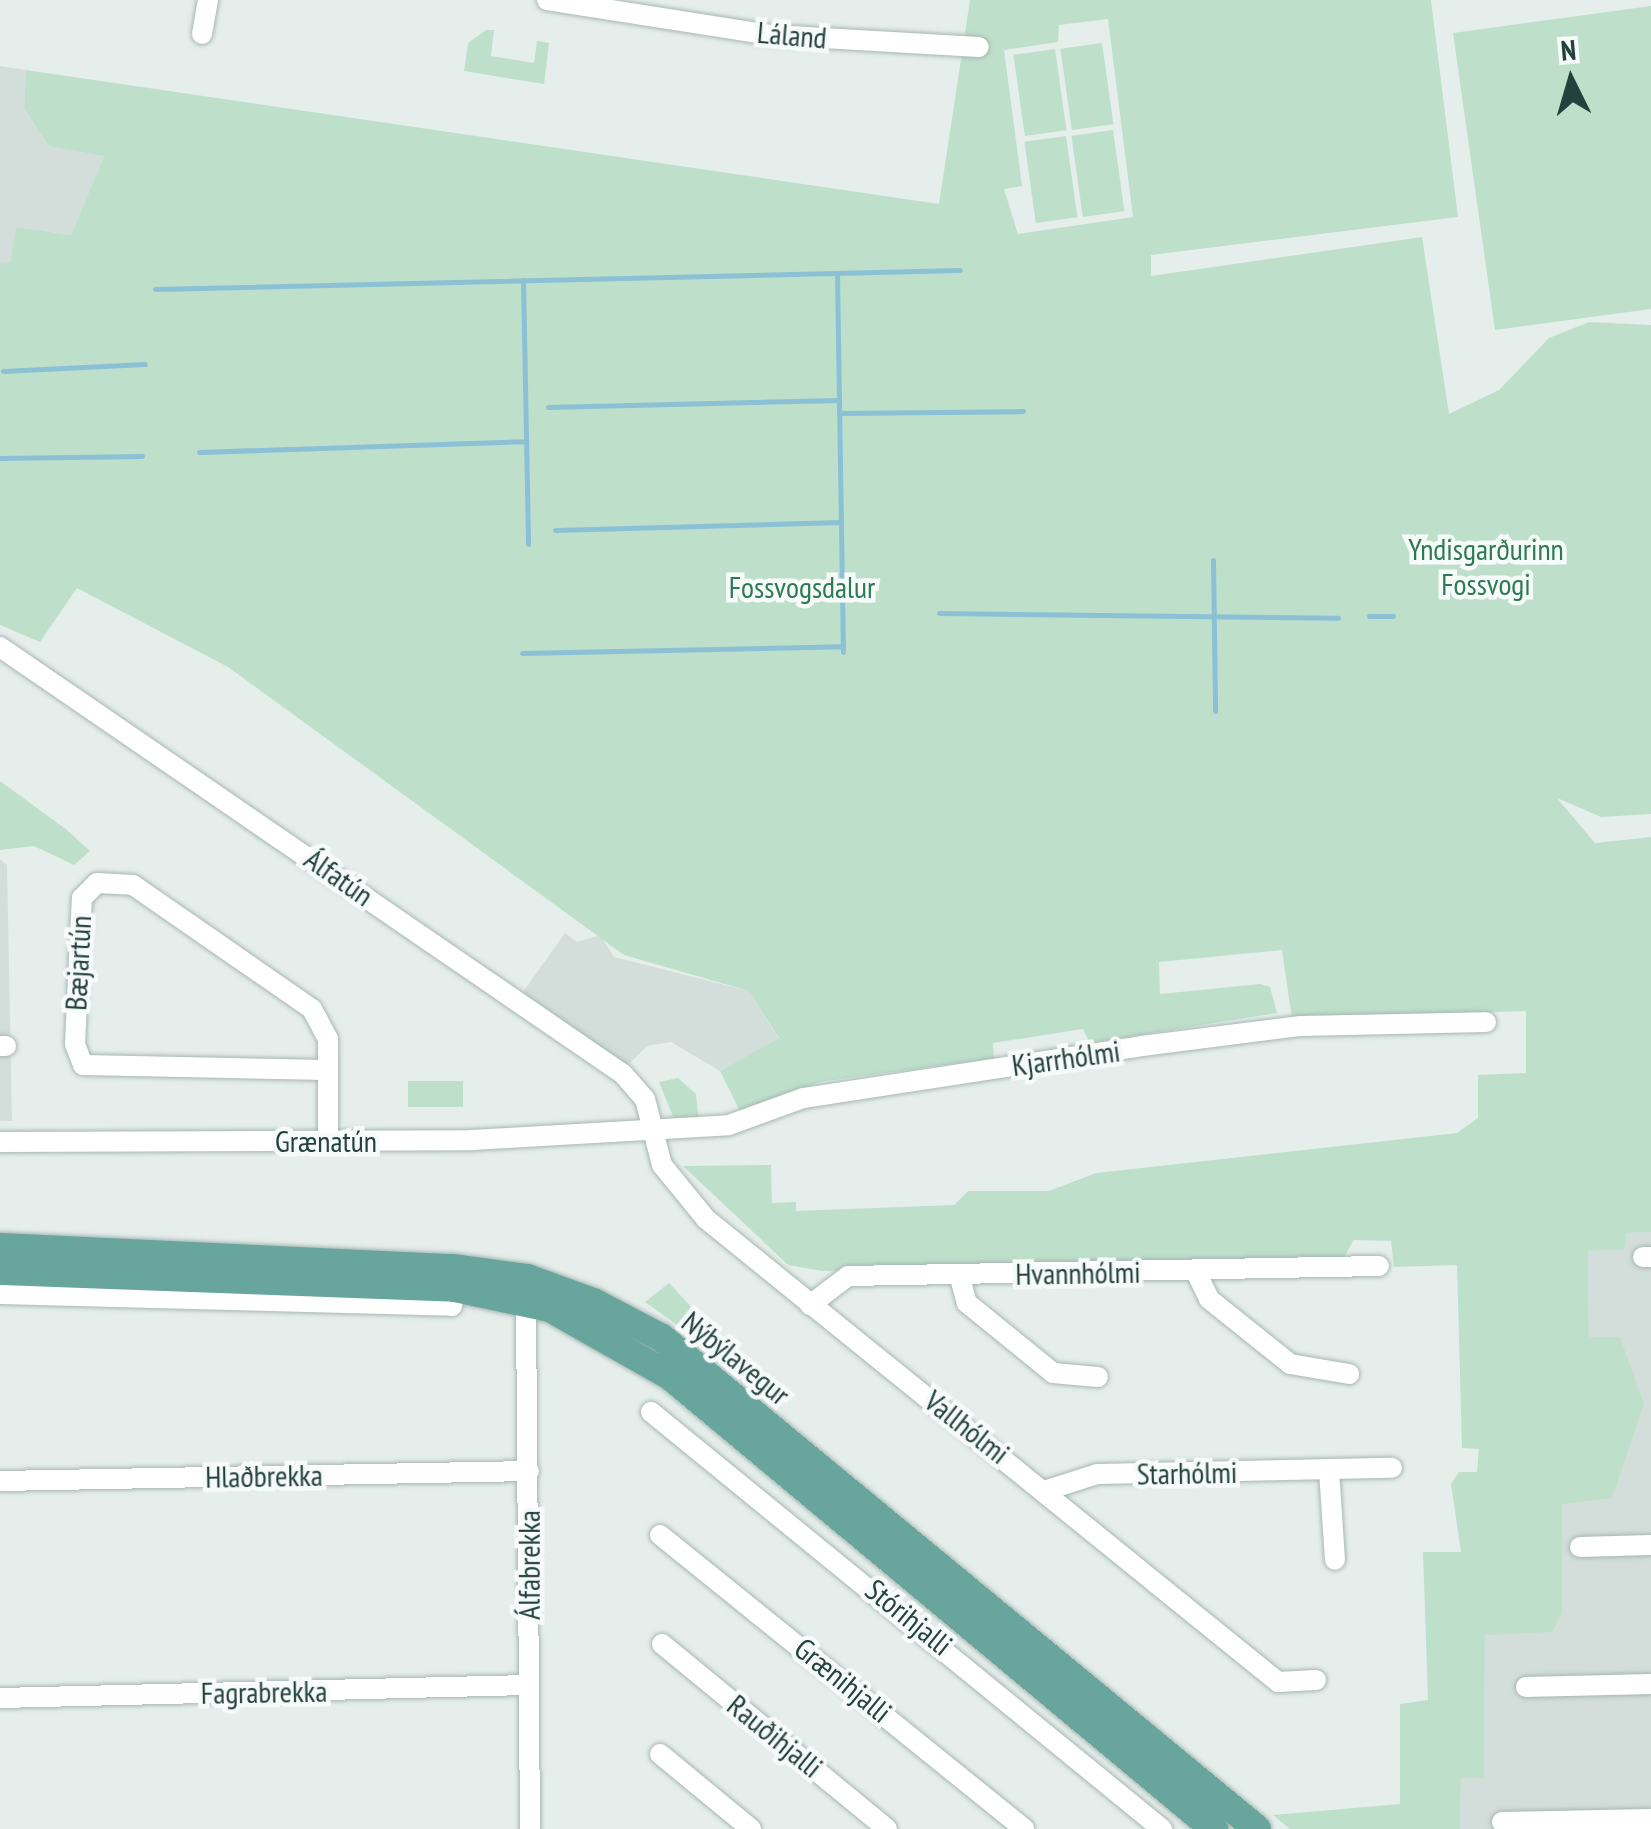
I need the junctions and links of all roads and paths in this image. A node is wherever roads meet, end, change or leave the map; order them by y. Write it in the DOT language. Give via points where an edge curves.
graph roads {
  1 [pos="208,0"];
  2 [pos="547,0"];
  3 [pos="202,34"];
  4 [pos="978,47"];
  5 [pos="0,647"];
  6 [pos="1486,1022"];
  7 [pos="326,1070"];
  8 [pos="652,1130"];
  9 [pos="0,1142"];
  10 [pos="328,1142"];
  11 [pos="0,1247"];
  12 [pos="1379,1266"];
  13 [pos="0,1271"];
  14 [pos="1196,1272"];
  15 [pos="43,1273"];
  16 [pos="959,1274"];
  17 [pos="0,1294"];
  18 [pos="526,1301"];
  19 [pos="810,1305"];
  20 [pos="1349,1374"];
  21 [pos="1098,1377"];
  22 [pos="651,1412"];
  23 [pos="1392,1468"];
  24 [pos="1329,1470"];
  25 [pos="529,1471"];
  26 [pos="0,1482"];
  27 [pos="1047,1490"];
  28 [pos="660,1535"];
  29 [pos="1651,1545"];
  30 [pos="1580,1546"];
  31 [pos="1335,1560"];
  32 [pos="662,1644"];
  33 [pos="1316,1680"];
  34 [pos="1651,1684"];
  35 [pos="529,1685"];
  36 [pos="1526,1687"];
  37 [pos="0,1698"];
  38 [pos="660,1754"];
  39 [pos="1651,1819"];
  40 [pos="1502,1822"];
  41 [pos="530,1829"];
  42 [pos="750,1829"];
  43 [pos="887,1829"];
  44 [pos="1024,1829"];
  45 [pos="1162,1829"];
  46 [pos="1214,1829"];
  47 [pos="1257,1829"];
  1 -- 3 [label="street"];
  2 -- 4 [label="street, Láland" via="771,35"];
  5 -- 8 [label="street, Álfatún" via="623,1074 645,1100"];
  6 -- 8 [label="street, Kjarrhólmi" via="1301,1026 1154,1045 803,1098 749,1122"];
  7 -- 7 [label="street, Bæjartún" via="328,1039 312,1009 134,885 97,883 82,898 75,1044 83,1064"];
  7 -- 10 [label="street, Bæjartún"];
  8 -- 10 [label="street, Grænatún"];
  8 -- 19 [label="street, Vallhólmi" via="662,1164 706,1218"];
  9 -- 10 [label="street, Grænatún"];
  11 -- 15 [label="main road, Nýbýlavegur"];
  12 -- 14 [label="street, Hvannhólmi"];
  13 -- 15 [label="main road, Nýbýlavegur"];
  14 -- 16 [label="street, Hvannhólmi"];
  14 -- 20 [label="street" via="1209,1300 1290,1364"];
  15 -- 17 [label="street, Nýbýlavegur"];
  15 -- 18 [label="main road, Nýbýlavegur" via="456,1288"];
  15 -- 47 [label="main road, Nýbýlavegur" via="452,1268 526,1278 593,1302 662,1338"];
  16 -- 19 [label="street, Hvannhólmi" via="848,1276"];
  16 -- 21 [label="street, Hvannhólmi" via="967,1302 1053,1373"];
  18 -- 25 [label="street, Álfabrekka"];
  18 -- 46 [label="main road, Nýbýlavegur" via="670,1376"];
  19 -- 27 [label="street, Vallhólmi"];
  22 -- 45 [label="street, Stórihjalli"];
  23 -- 24 [label="street, Starhólmi"];
  24 -- 27 [label="street, Starhólmi" via="1098,1474"];
  24 -- 31 [label="street"];
  25 -- 26 [label="street, Hlaðbrekka"];
  25 -- 35 [label="street, Álfabrekka"];
  27 -- 33 [label="street, Vallhólmi" via="1278,1682"];
  28 -- 44 [label="street, Grænihjalli"];
  29 -- 30 [label="street"];
  32 -- 43 [label="street, Rauðihjalli"];
  34 -- 36 [label="street"];
  35 -- 37 [label="street, Fagrabrekka"];
  35 -- 41 [label="street, Álfabrekka"];
  38 -- 42 [label="street"];
  39 -- 40 [label="street"];
}
